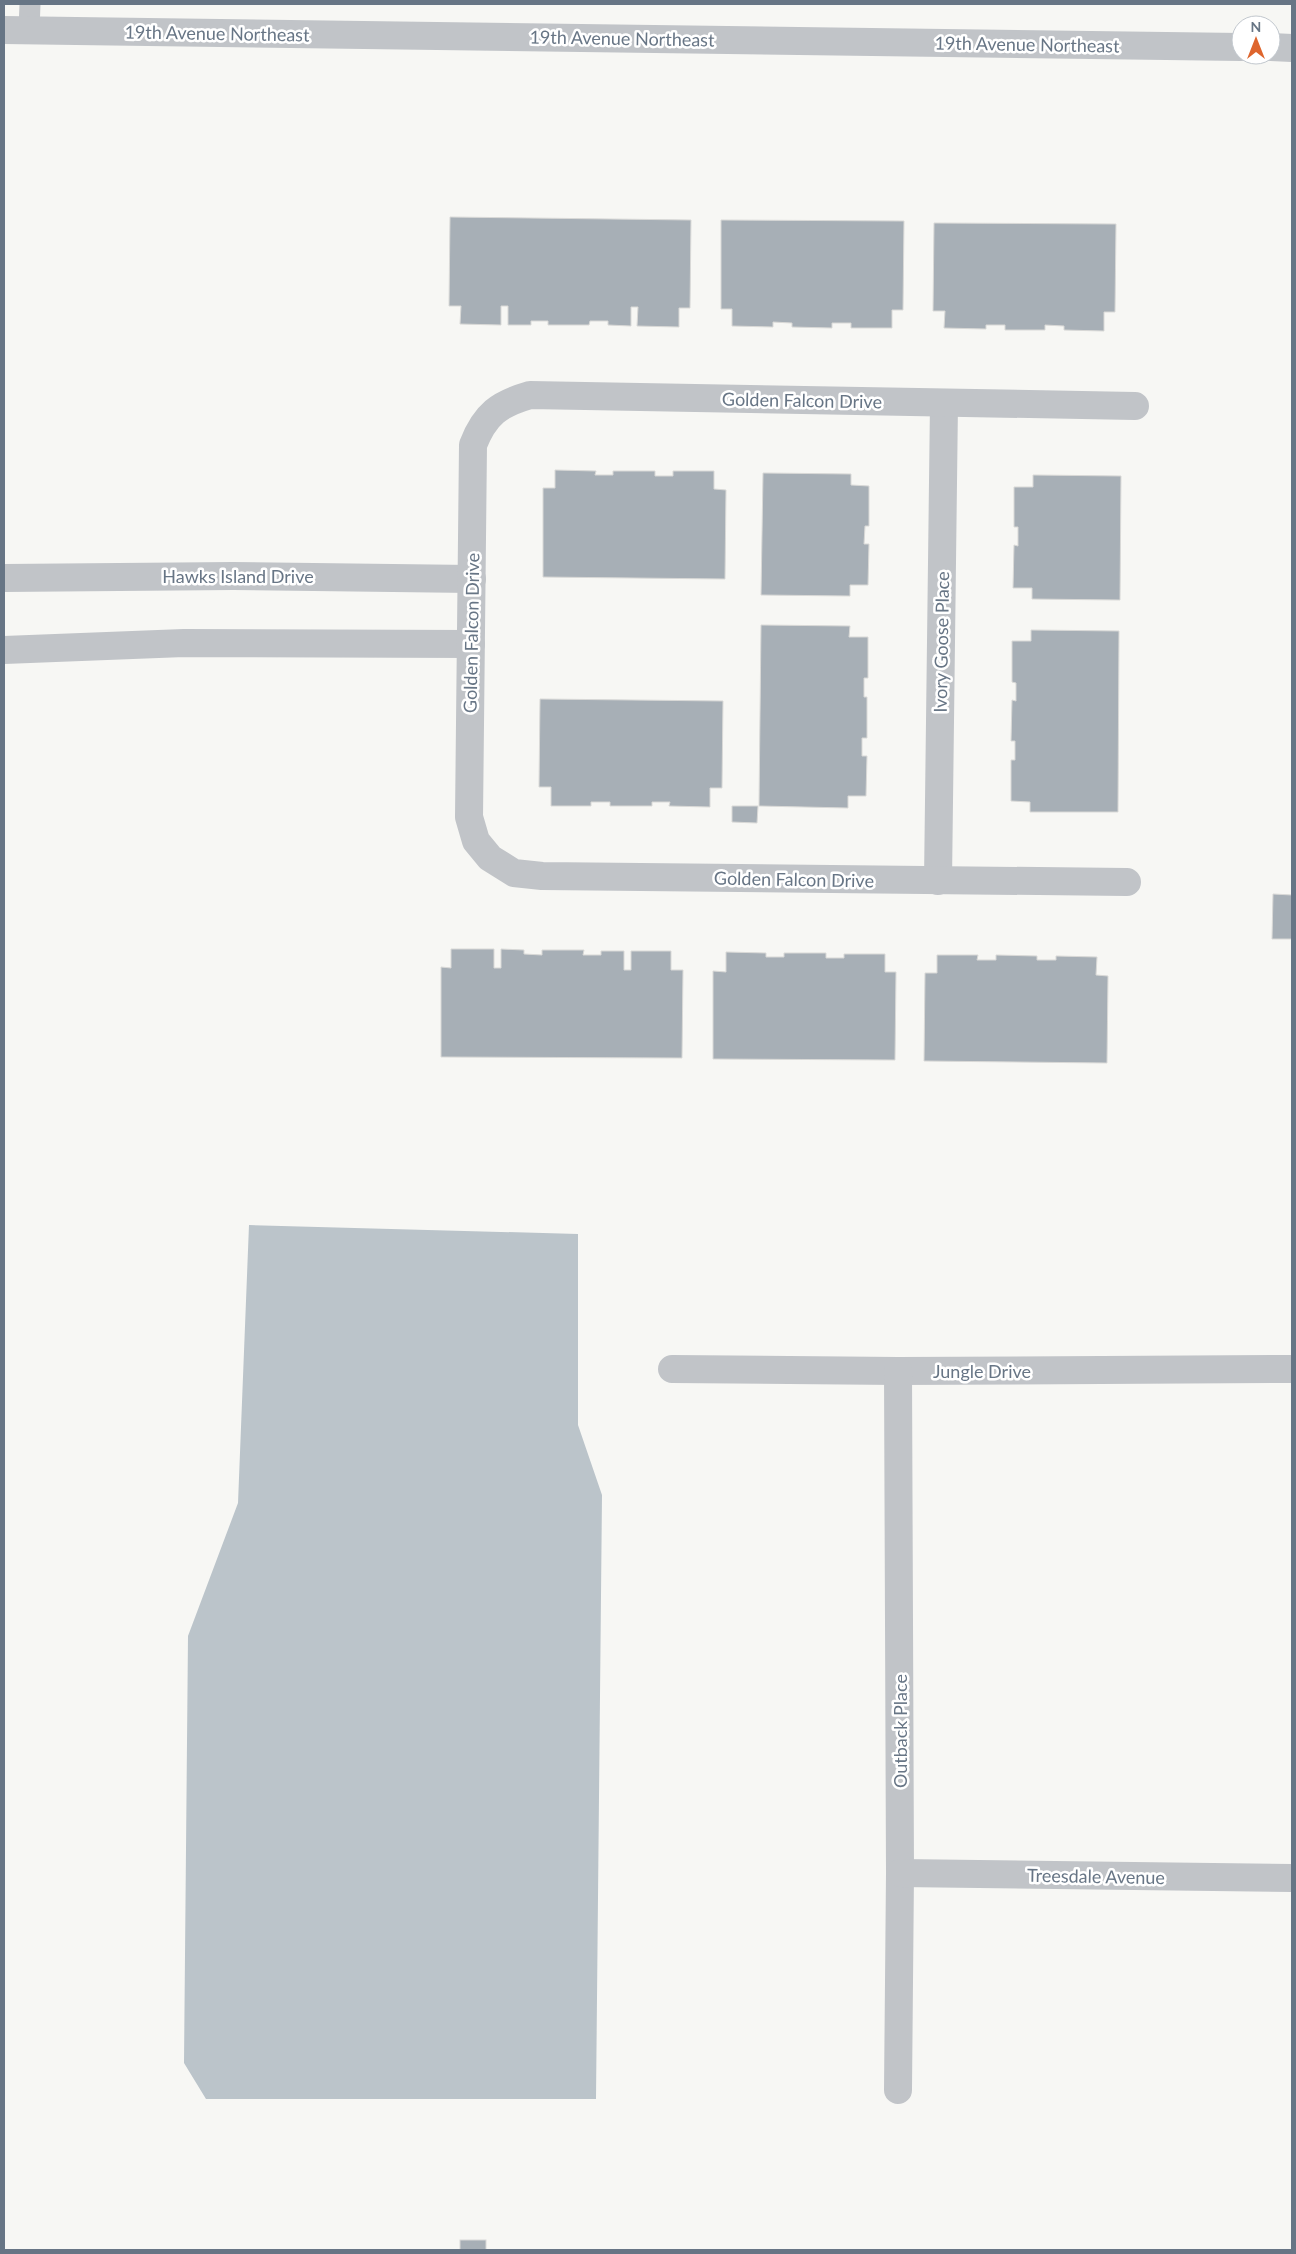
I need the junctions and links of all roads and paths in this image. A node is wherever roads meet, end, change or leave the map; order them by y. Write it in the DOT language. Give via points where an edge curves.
graph roads {
  1 [pos="30,4"];
  2 [pos="17,30"];
  3 [pos="1231,47"];
  4 [pos="944,403"];
  5 [pos="1134,406"];
  6 [pos="4,578"];
  7 [pos="472,578"];
  8 [pos="471,644"];
  9 [pos="4,650"];
  10 [pos="938,881"];
  11 [pos="1126,882"];
  12 [pos="1292,1369"];
  13 [pos="672,1370"];
  14 [pos="898,1371"];
  15 [pos="900,1873"];
  16 [pos="1292,1878"];
  17 [pos="898,2090"];
  1 -- 2 [label="lane"];
  2 -- 3 [label="street, 19th Avenue Northeast"];
  4 -- 5 [label="street, Golden Falcon Drive"];
  4 -- 7 [label="street, Golden Falcon Drive" via="530,395 511,401 480,426 473,444"];
  4 -- 10 [label="street, Ivory Goose Place"];
  6 -- 7 [label="street, Hawks Island Drive"];
  7 -- 8 [label="street, Golden Falcon Drive"];
  8 -- 9 [label="street" via="184,643"];
  8 -- 10 [label="street, Golden Falcon Drive" via="469,817 476,841 490,858 514,873"];
  10 -- 11 [label="street, Golden Falcon Drive"];
  12 -- 14 [label="street, Jungle Drive"];
  13 -- 14 [label="street, Jungle Drive"];
  14 -- 15 [label="street, Outback Place"];
  15 -- 16 [label="street, Treesdale Avenue"];
  15 -- 17 [label="street, Outback Place"];
}
